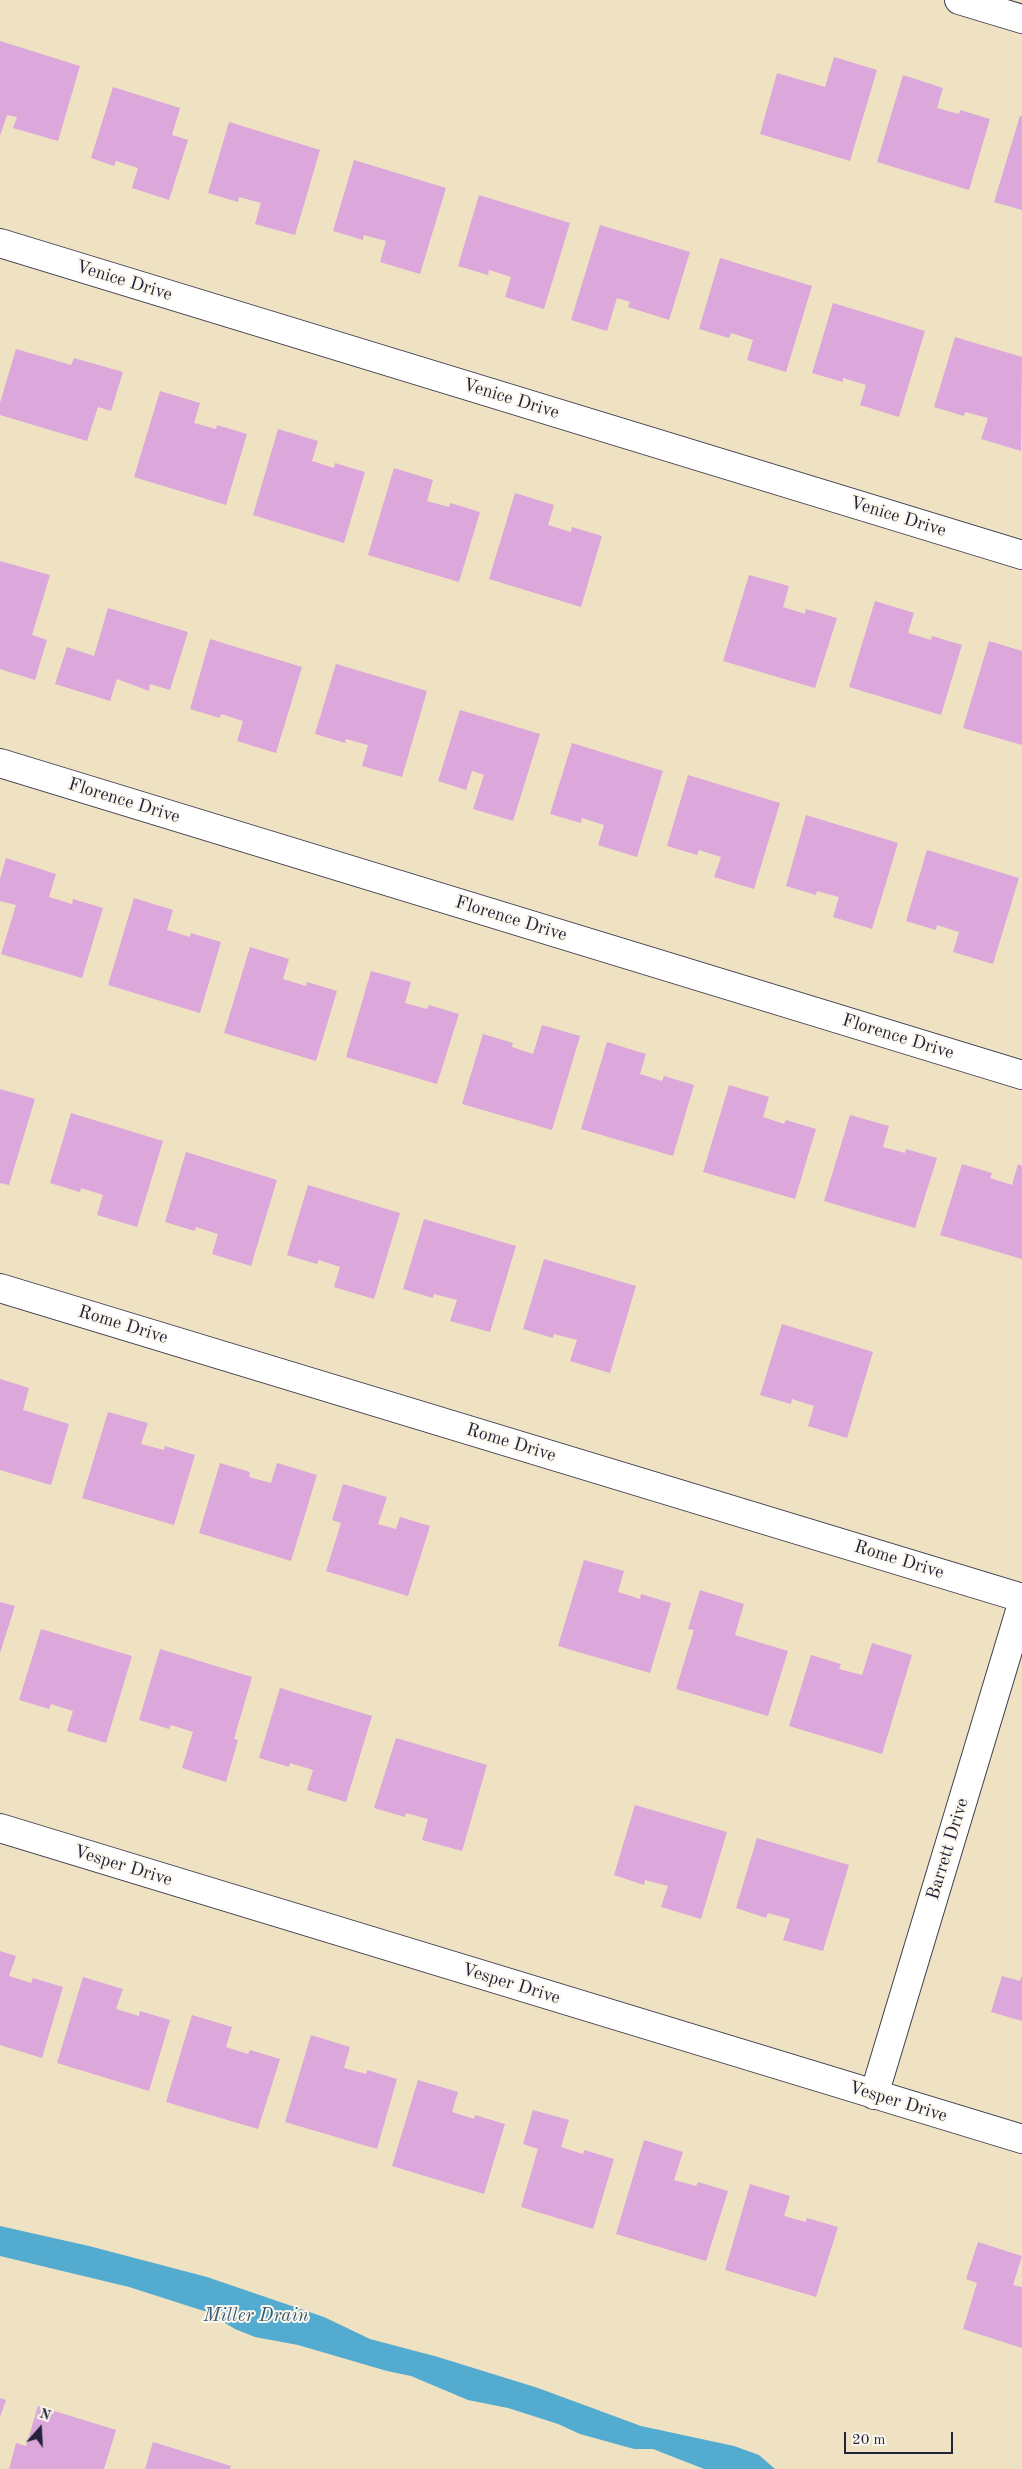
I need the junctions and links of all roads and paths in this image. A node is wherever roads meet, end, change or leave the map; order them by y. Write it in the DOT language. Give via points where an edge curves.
graph roads {
  1 [pos="959,0"];
  2 [pos="1022,19"];
  3 [pos="0,243"];
  4 [pos="1022,555"];
  5 [pos="0,763"];
  6 [pos="1022,1074"];
  7 [pos="0,1288"];
  8 [pos="1022,1598"];
  9 [pos="1022,1604"];
  10 [pos="0,1828"];
  11 [pos="874,2094"];
  12 [pos="1022,2139"];
  1 -- 2 [label="street"];
  3 -- 4 [label="street, Venice Drive"];
  5 -- 6 [label="street, Florence Drive"];
  7 -- 8 [label="street, Rome Drive"];
  9 -- 11 [label="street, Barrett Drive"];
  10 -- 11 [label="street, Vesper Drive"];
  11 -- 12 [label="street, Vesper Drive"];
}
